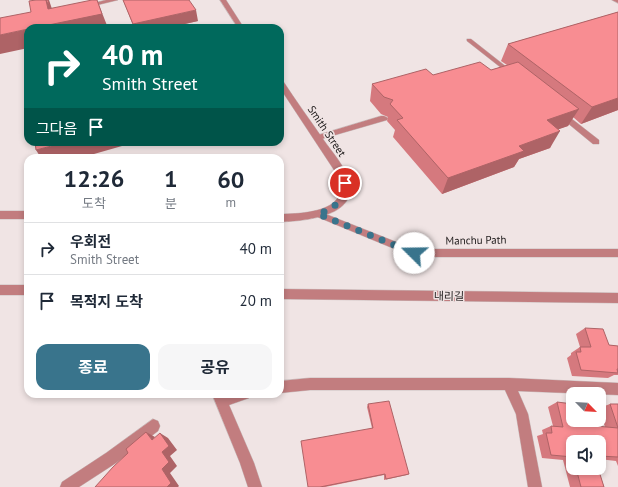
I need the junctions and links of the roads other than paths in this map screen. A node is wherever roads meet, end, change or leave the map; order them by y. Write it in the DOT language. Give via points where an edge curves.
graph roads {
  1 [pos="115,0"];
  2 [pos="223,0"];
  3 [pos="615,0"];
  4 [pos="618,2"];
  5 [pos="77,7"];
  6 [pos="239,24"];
  7 [pos="468,40"];
  8 [pos="516,78"];
  9 [pos="284,89"];
  10 [pos="553,107"];
  11 [pos="384,118"];
  12 [pos="318,138"];
  13 [pos="596,142"];
  14 [pos="0,214"];
  15 [pos="318,214"];
  16 [pos="24,215"];
  17 [pos="284,218"];
  18 [pos="618,253"];
  19 [pos="0,290"];
  20 [pos="24,290"];
  21 [pos="284,294"];
  22 [pos="618,298"];
  23 [pos="509,384"];
  24 [pos="284,387"];
  25 [pos="618,390"];
  26 [pos="220,398"];
  27 [pos="153,426"];
  28 [pos="67,487"];
  29 [pos="255,487"];
  30 [pos="534,487"];
  1 -- 5 [label="street"];
  2 -- 6 [label="street"];
  3 -- 4 [label="street"];
  7 -- 8 [label="lane"];
  9 -- 12 [label="street, Smith Street"];
  10 -- 13 [label="lane"];
  11 -- 12 [label="lane"];
  12 -- 15 [label="street, Smith Street" via="345,183 340,202 333,209"];
  14 -- 16 [label="street"];
  15 -- 17 [label="street, Smith Street"];
  15 -- 18 [label="lane, Manchu Path" via="414,253"];
  19 -- 20 [label="street"];
  21 -- 22 [label="street, 내리길"];
  23 -- 24 [label="street" via="310,384"];
  23 -- 25 [label="street"];
  23 -- 30 [label="street" via="522,414"];
  26 -- 29 [label="street"];
  27 -- 28 [label="street"];
}
